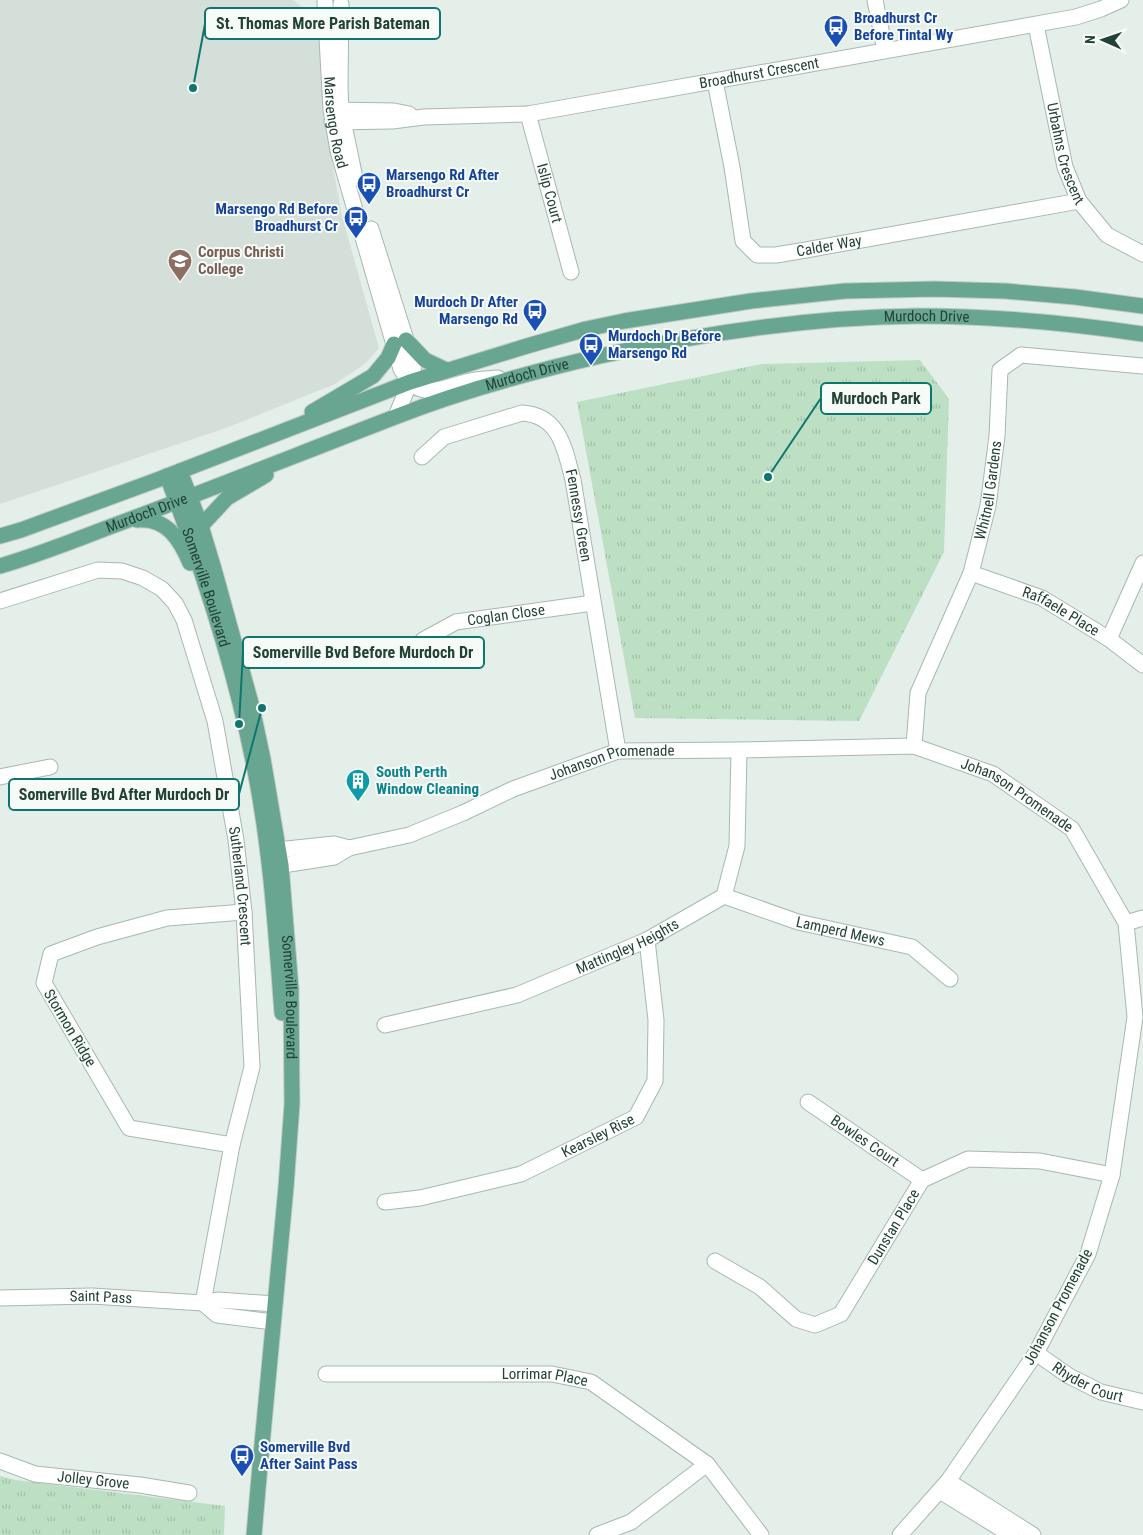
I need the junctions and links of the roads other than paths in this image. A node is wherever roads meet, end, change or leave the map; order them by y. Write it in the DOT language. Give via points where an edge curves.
graph roads {
  1 [pos="875,0"];
  2 [pos="1121,0"];
  3 [pos="323,1"];
  4 [pos="344,2"];
  5 [pos="1036,25"];
  6 [pos="885,50"];
  7 [pos="715,81"];
  8 [pos="528,114"];
  9 [pos="337,116"];
  10 [pos="1079,200"];
  11 [pos="1143,254"];
  12 [pos="571,272"];
  13 [pos="1143,306"];
  14 [pos="1143,334"];
  15 [pos="400,342"];
  16 [pos="1143,366"];
  17 [pos="446,370"];
  18 [pos="514,377"];
  19 [pos="410,382"];
  20 [pos="396,416"];
  21 [pos="287,428"];
  22 [pos="344,436"];
  23 [pos="422,457"];
  24 [pos="173,473"];
  25 [pos="183,500"];
  26 [pos="126,521"];
  27 [pos="201,526"];
  28 [pos="0,536"];
  29 [pos="1143,563"];
  30 [pos="0,566"];
  31 [pos="971,573"];
  32 [pos="0,601"];
  33 [pos="592,603"];
  34 [pos="214,611"];
  35 [pos="1109,639"];
  36 [pos="423,640"];
  37 [pos="1143,665"];
  38 [pos="914,746"];
  39 [pos="618,750"];
  40 [pos="739,750"];
  41 [pos="50,767"];
  42 [pos="0,777"];
  43 [pos="349,848"];
  44 [pos="273,850"];
  45 [pos="276,866"];
  46 [pos="724,896"];
  47 [pos="244,912"];
  48 [pos="1143,918"];
  49 [pos="1126,923"];
  50 [pos="647,940"];
  51 [pos="950,979"];
  52 [pos="385,1025"];
  53 [pos="808,1102"];
  54 [pos="232,1145"];
  55 [pos="1112,1175"];
  56 [pos="922,1180"];
  57 [pos="385,1202"];
  58 [pos="715,1261"];
  59 [pos="0,1298"];
  60 [pos="203,1303"];
  61 [pos="271,1304"];
  62 [pos="268,1322"];
  63 [pos="1036,1353"];
  64 [pos="326,1374"];
  65 [pos="1143,1402"];
  66 [pos="0,1461"];
  67 [pos="707,1464"];
  68 [pos="944,1486"];
  69 [pos="190,1493"];
  70 [pos="245,1535"];
  71 [pos="254,1535"];
  72 [pos="597,1535"];
  73 [pos="762,1535"];
  74 [pos="900,1535"];
  75 [pos="1011,1535"];
  76 [pos="1033,1535"];
  1 -- 6 [label="street"];
  2 -- 5 [label="street, Broadhurst Crescent" via="1076,17"];
  3 -- 4 [label="street, Marsengo Road" via="335,5"];
  3 -- 9 [label="street, Marsengo Road"];
  4 -- 9 [label="street, Marsengo Road"];
  5 -- 6 [label="street, Broadhurst Crescent"];
  5 -- 10 [label="street, Urbahns Crescent" via="1065,168"];
  6 -- 7 [label="street, Broadhurst Crescent"];
  7 -- 8 [label="street, Broadhurst Crescent"];
  7 -- 10 [label="street, Calder Way" via="743,241 757,255 806,250"];
  8 -- 9 [label="street, Broadhurst Crescent" via="392,121"];
  8 -- 12 [label="street, Islip Court"];
  9 -- 15 [label="street, Marsengo Road"];
  10 -- 11 [label="street, Urbahns Crescent" via="1107,235"];
  13 -- 17 [label="main road, Murdoch Drive" via="1005,291 845,292 751,301 624,321"];
  14 -- 18 [label="main road, Murdoch Drive" via="1086,325 985,318 917,316 835,320 690,338"];
  15 -- 17 [label="main road"];
  15 -- 19 [label="street, Marsengo Road" via="414,365"];
  15 -- 21 [label="main road" via="373,376"];
  16 -- 31 [label="street, Whitnell Gardens" via="1021,355 1000,370 997,436 988,506"];
  17 -- 19 [label="main road, Murdoch Drive"];
  18 -- 19 [label="street" via="470,381 441,389 417,388"];
  18 -- 20 [label="main road, Murdoch Drive"];
  19 -- 20 [label="street, Marsengo Road"];
  19 -- 21 [label="main road, Murdoch Drive"];
  20 -- 22 [label="main road, Murdoch Drive"];
  21 -- 24 [label="main road, Murdoch Drive"];
  22 -- 25 [label="main road, Murdoch Drive"];
  22 -- 27 [label="main road" via="227,498"];
  23 -- 33 [label="street, Fennessy Green" via="444,437 506,417 529,413 549,423 559,437 573,480"];
  24 -- 25 [label="main road, Somerville Boulevard"];
  24 -- 28 [label="main road, Murdoch Drive"];
  25 -- 26 [label="main road, Murdoch Drive"];
  25 -- 27 [label="main road, Somerville Boulevard"];
  25 -- 34 [label="main road, Somerville Boulevard"];
  26 -- 30 [label="main road, Murdoch Drive"];
  26 -- 34 [label="main road" via="146,519 168,528 184,547"];
  27 -- 44 [label="main road, Somerville Boulevard" via="251,703 263,759"];
  29 -- 35 [label="street"];
  31 -- 35 [label="street, Raffaele Place" via="1042,598"];
  31 -- 38 [label="street, Whitnell Gardens" via="918,693"];
  32 -- 47 [label="street, Sutherland Crescent" via="98,570 122,571 143,578 162,589 175,603 184,620 215,721 236,840"];
  33 -- 36 [label="street, Coglan Close" via="456,622"];
  33 -- 39 [label="street, Fennessy Green"];
  34 -- 44 [label="main road, Somerville Boulevard" via="240,705"];
  35 -- 37 [label="street, Raffaele Place"];
  38 -- 40 [label="street, Johanson Promenade"];
  38 -- 49 [label="street, Johanson Promenade" via="993,774 1072,829"];
  39 -- 40 [label="street, Johanson Promenade"];
  39 -- 43 [label="street, Johanson Promenade" via="513,789 409,835"];
  40 -- 46 [label="street" via="737,846"];
  41 -- 42 [label="street"];
  43 -- 44 [label="street, Johanson Promenade" via="334,844"];
  43 -- 45 [label="street, Johanson Promenade" via="334,857"];
  44 -- 45 [label="main road, Somerville Boulevard"];
  45 -- 61 [label="main road, Somerville Boulevard" via="282,1104"];
  46 -- 50 [label="street, Mattingley Heights"];
  46 -- 51 [label="street, Lamperd Mews" via="798,922 912,947"];
  47 -- 54 [label="street, Sutherland Crescent" via="252,1067"];
  47 -- 54 [label="street, Stormon Ridge" via="167,918 97,936 51,954 44,983 129,1128"];
  48 -- 49 [label="street"];
  49 -- 55 [label="street, Johanson Promenade" via="1135,1017"];
  50 -- 52 [label="street, Mattingley Heights" via="517,995"];
  50 -- 57 [label="street, Kearsley Rise" via="656,1020 655,1082 636,1117 521,1174 420,1198"];
  53 -- 56 [label="street, Bowles Court"];
  54 -- 60 [label="street, Sutherland Crescent"];
  55 -- 56 [label="street, Dunstan Place" via="1040,1161 968,1159"];
  55 -- 63 [label="street, Johanson Promenade" via="1088,1254"];
  56 -- 58 [label="street, Dunstan Place" via="841,1314 815,1325 796,1319 760,1287"];
  59 -- 60 [label="street, Saint Pass" via="92,1296"];
  60 -- 61 [label="street, Saint Pass" via="218,1300"];
  60 -- 62 [label="street, Saint Pass" via="217,1315"];
  61 -- 62 [label="main road, Somerville Boulevard"];
  62 -- 70 [label="main road, Somerville Boulevard" via="249,1467"];
  62 -- 71 [label="main road, Somerville Boulevard"];
  63 -- 65 [label="street, Rhyder Court" via="1068,1376 1101,1392"];
  63 -- 68 [label="street, Johanson Promenade"];
  64 -- 67 [label="street, Lorrimar Place" via="552,1374 591,1382"];
  66 -- 69 [label="street, Jolley Grove" via="35,1474"];
  67 -- 72 [label="street" via="631,1522"];
  67 -- 73 [label="street, Lorrimar Place"];
  68 -- 74 [label="street, Johanson Promenade"];
  68 -- 75 [label="street"];
  68 -- 76 [label="street"];
}
